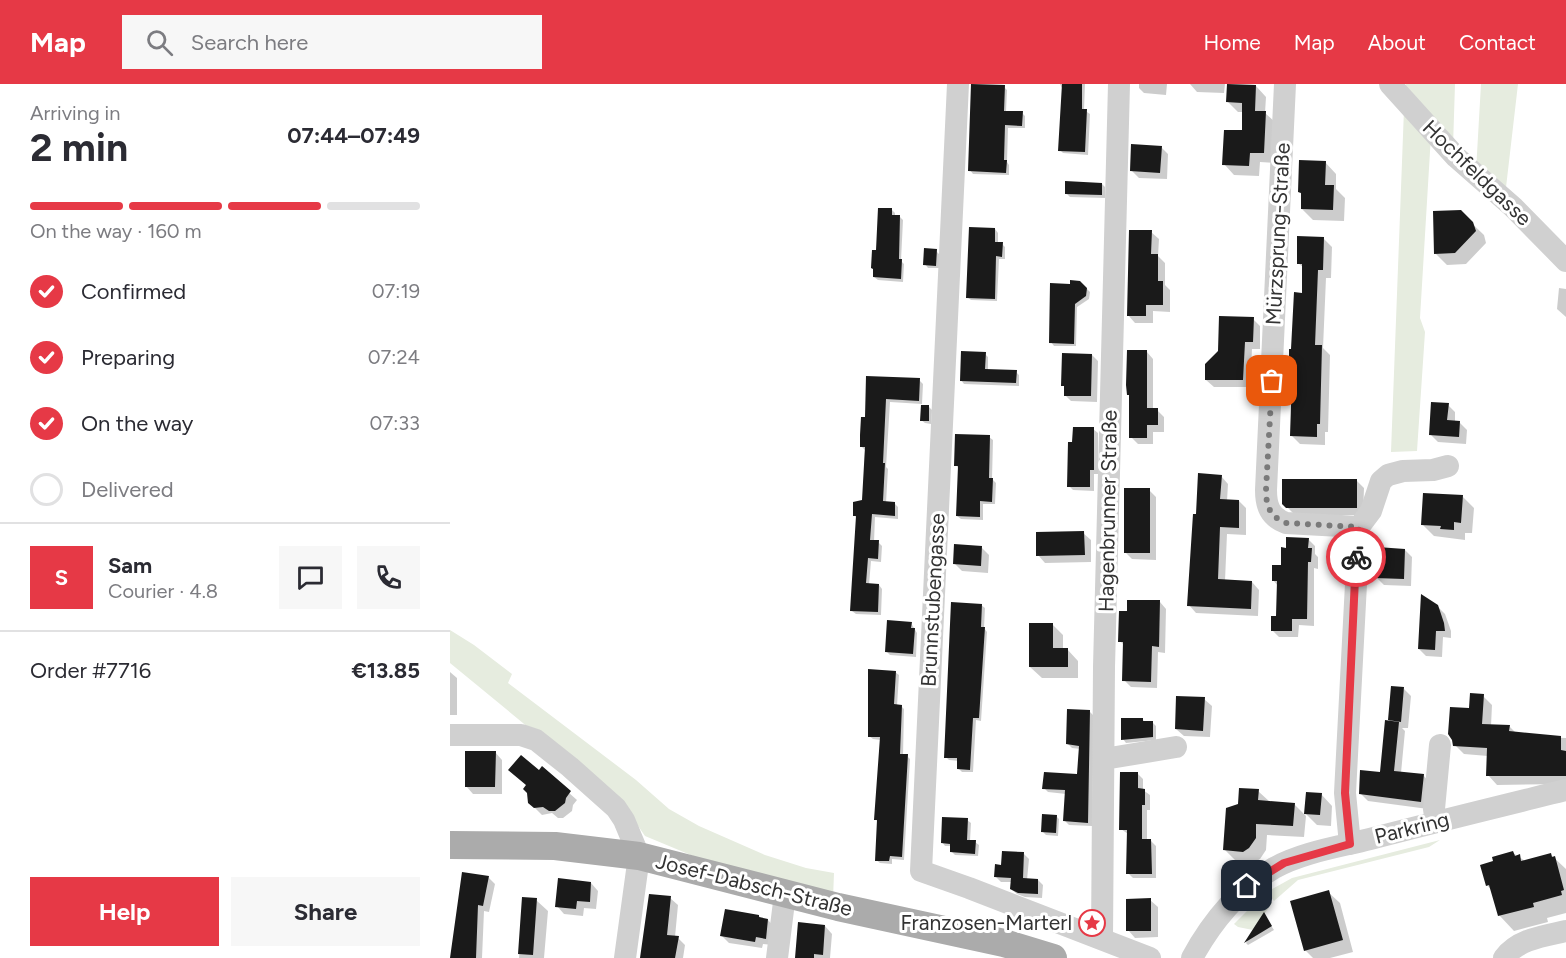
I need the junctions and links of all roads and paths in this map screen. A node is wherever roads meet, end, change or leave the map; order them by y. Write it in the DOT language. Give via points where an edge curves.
graph roads {
  1 [pos="958,84"];
  2 [pos="1119,84"];
  3 [pos="1285,84"];
  4 [pos="1390,84"];
  5 [pos="1566,261"];
  6 [pos="1448,466"];
  7 [pos="1359,527"];
  8 [pos="450,735"];
  9 [pos="1440,745"];
  10 [pos="1176,747"];
  11 [pos="1104,759"];
  12 [pos="1566,790"];
  13 [pos="1436,822"];
  14 [pos="1350,844"];
  15 [pos="450,845"];
  16 [pos="639,856"];
  17 [pos="785,894"];
  18 [pos="1566,932"];
  19 [pos="1102,939"];
  20 [pos="1002,950"];
  21 [pos="625,958"];
  22 [pos="777,958"];
  23 [pos="1053,958"];
  24 [pos="1150,958"];
  25 [pos="1192,958"];
  26 [pos="1504,958"];
  1 -- 19 [label="street, Brunnstubengasse" via="921,872"];
  2 -- 11 [label="street, Hagenbrunner Straße"];
  3 -- 7 [label="street, Mürzsprung-Straße" via="1266,498 1272,514 1286,523"];
  4 -- 5 [label="street, Hochfeldgasse" via="1456,157"];
  6 -- 7 [label="street" via="1388,475 1381,481 1371,511"];
  7 -- 14 [label="street" via="1345,793"];
  8 -- 16 [label="street" via="520,735 536,740 616,808"];
  9 -- 13 [label="street"];
  10 -- 11 [label="street"];
  11 -- 19 [label="street, Hagenbrunner Straße"];
  12 -- 13 [label="street, Parkring"];
  13 -- 14 [label="street, Parkring"];
  14 -- 25 [label="street, Parkring" via="1297,858 1258,879 1226,908"];
  15 -- 16 [label="main road, Josef-Dabsch-Straße" via="555,846"];
  16 -- 17 [label="main road, Josef-Dabsch-Straße"];
  16 -- 21 [label="street"];
  17 -- 20 [label="main road, Josef-Dabsch-Straße"];
  17 -- 22 [label="street"];
  18 -- 26 [label="street" via="1528,940"];
  19 -- 24 [label="street, Brunnstubengasse"];
  20 -- 23 [label="main road, Josef-Dabsch-Straße"];
}
